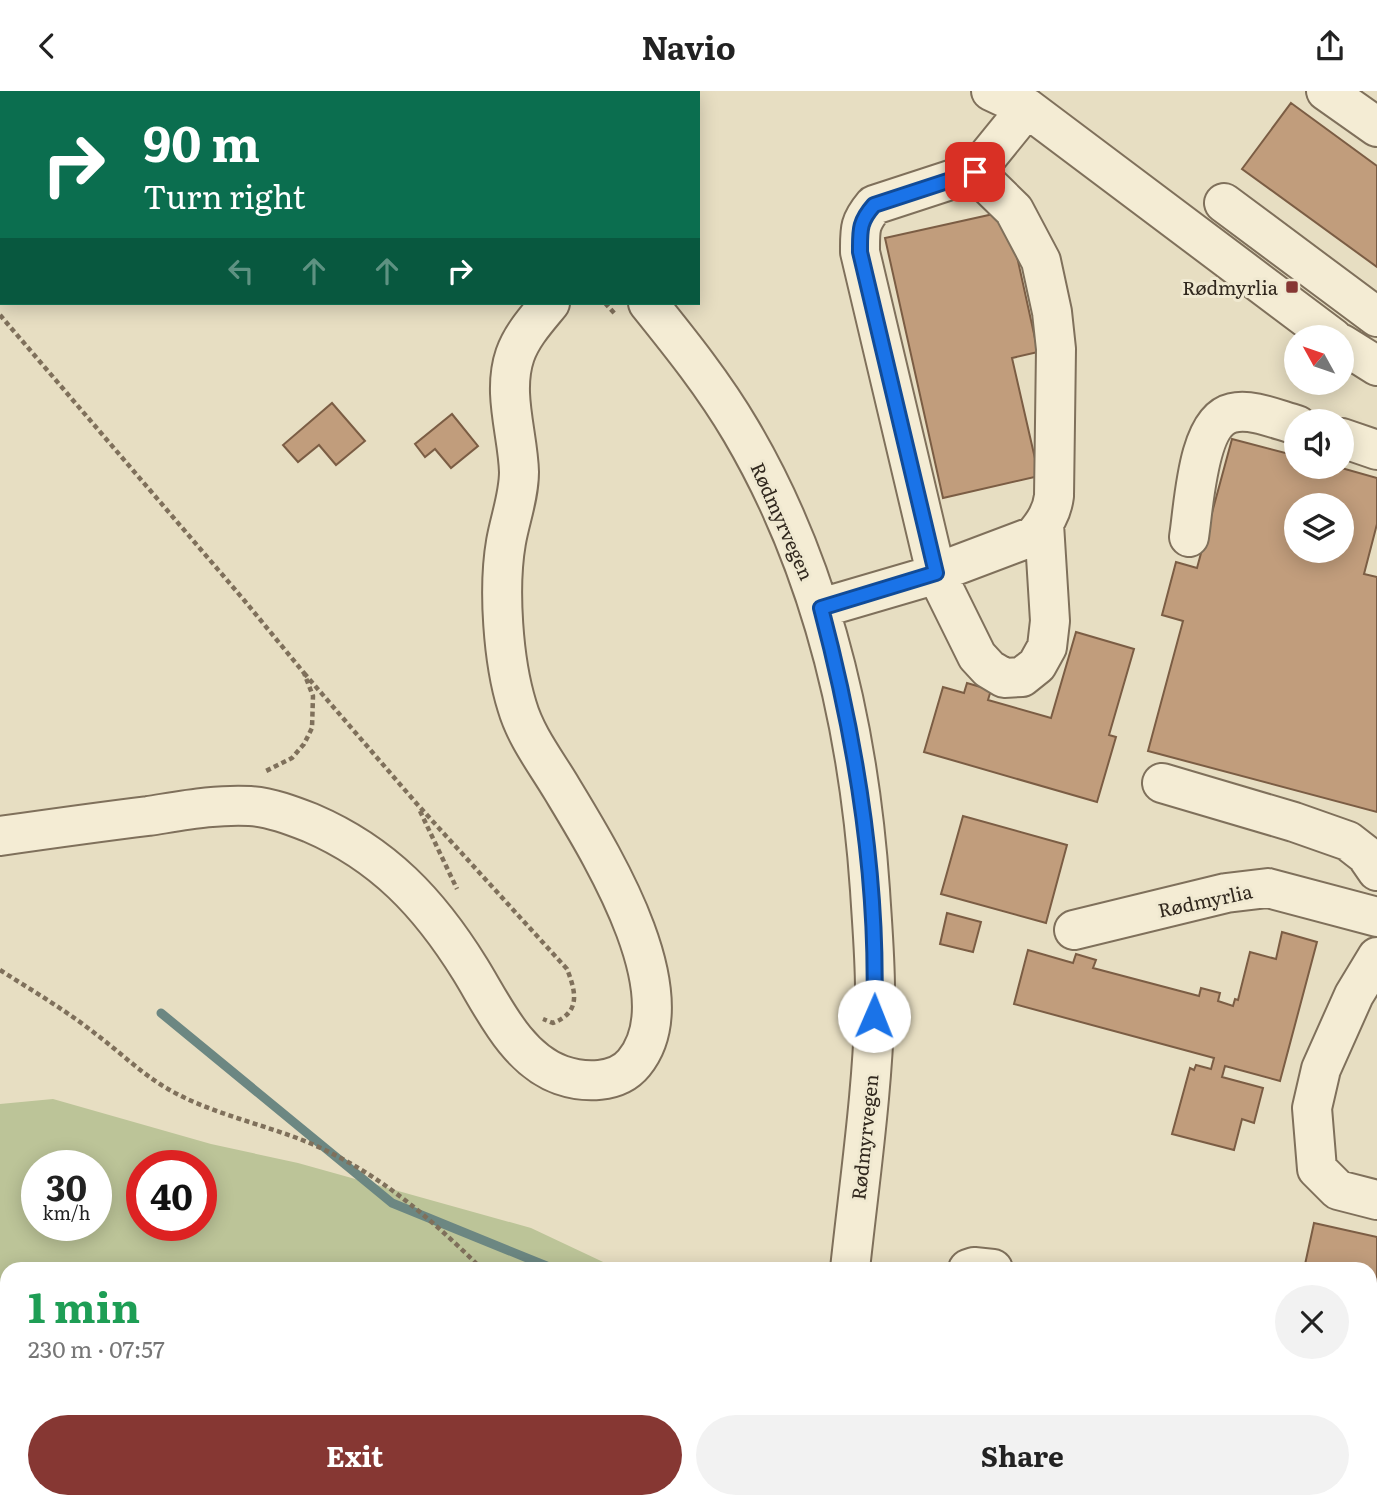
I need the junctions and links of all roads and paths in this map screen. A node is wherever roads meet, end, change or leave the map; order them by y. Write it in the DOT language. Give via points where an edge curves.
graph roads {
  1 [pos="991,91"];
  2 [pos="1326,91"];
  3 [pos="1041,106"];
  4 [pos="1377,127"];
  5 [pos="975,172"];
  6 [pos="1224,203"];
  7 [pos="1315,271"];
  8 [pos="548,305"];
  9 [pos="611,305"];
  10 [pos="1290,307"];
  11 [pos="634,312"];
  12 [pos="0,314"];
  13 [pos="1377,317"];
  14 [pos="1315,325"];
  15 [pos="1354,352"];
  16 [pos="1377,366"];
  17 [pos="1284,422"];
  18 [pos="1354,442"];
  19 [pos="1377,450"];
  20 [pos="1044,524"];
  21 [pos="1189,537"];
  22 [pos="936,573"];
  23 [pos="821,608"];
  24 [pos="254,774"];
  25 [pos="1162,783"];
  26 [pos="417,804"];
  27 [pos="0,836"];
  28 [pos="1377,871"];
  29 [pos="460,896"];
  30 [pos="1377,918"];
  31 [pos="1074,930"];
  32 [pos="1377,957"];
  33 [pos="0,970"];
  34 [pos="1377,1200"];
  35 [pos="475,1262"];
  36 [pos="851,1262"];
  1 -- 3 [label="street"];
  2 -- 4 [label="street"];
  3 -- 5 [label="street"];
  3 -- 10 [label="street"];
  5 -- 20 [label="street" via="1014,210 1041,261 1052,313 1056,349 1054,496"];
  5 -- 22 [label="street" via="874,205 860,227 860,252"];
  6 -- 7 [label="street"];
  7 -- 10 [label="street"];
  7 -- 13 [label="street"];
  8 -- 27 [label="street" via="515,356 510,384 519,474 506,542 503,623 517,707 534,746 606,863 648,974 653,1016 647,1044 631,1067 608,1079 582,1081 555,1073 530,1056 422,902 383,865 343,837 295,817 252,806 199,809"];
  9 -- 11 [label="path"];
  10 -- 14 [label="street"];
  11 -- 23 [label="street, Rødmyrvegen" via="717,392 778,502"];
  12 -- 24 [label="path" via="304,673 313,696 312,728 292,758"];
  15 -- 16 [label="street"];
  17 -- 21 [label="street" via="1251,413 1222,417 1204,442"];
  18 -- 19 [label="street"];
  20 -- 22 [label="street" via="1034,536"];
  20 -- 22 [label="street" via="1050,621 1047,647 1037,665 1021,677 1004,678 977,656"];
  22 -- 23 [label="street"];
  23 -- 36 [label="street, Rødmyrvegen" via="853,747 872,915 872,1072"];
  25 -- 28 [label="street" via="1348,841"];
  26 -- 29 [label="path"];
  30 -- 31 [label="street, Rødmyrlia" via="1268,888 1226,893"];
  32 -- 34 [label="street" via="1354,995 1321,1069 1312,1108 1317,1168 1338,1189"];
  33 -- 35 [label="path" via="76,1019 169,1090 311,1144 368,1173 416,1207"];
}
